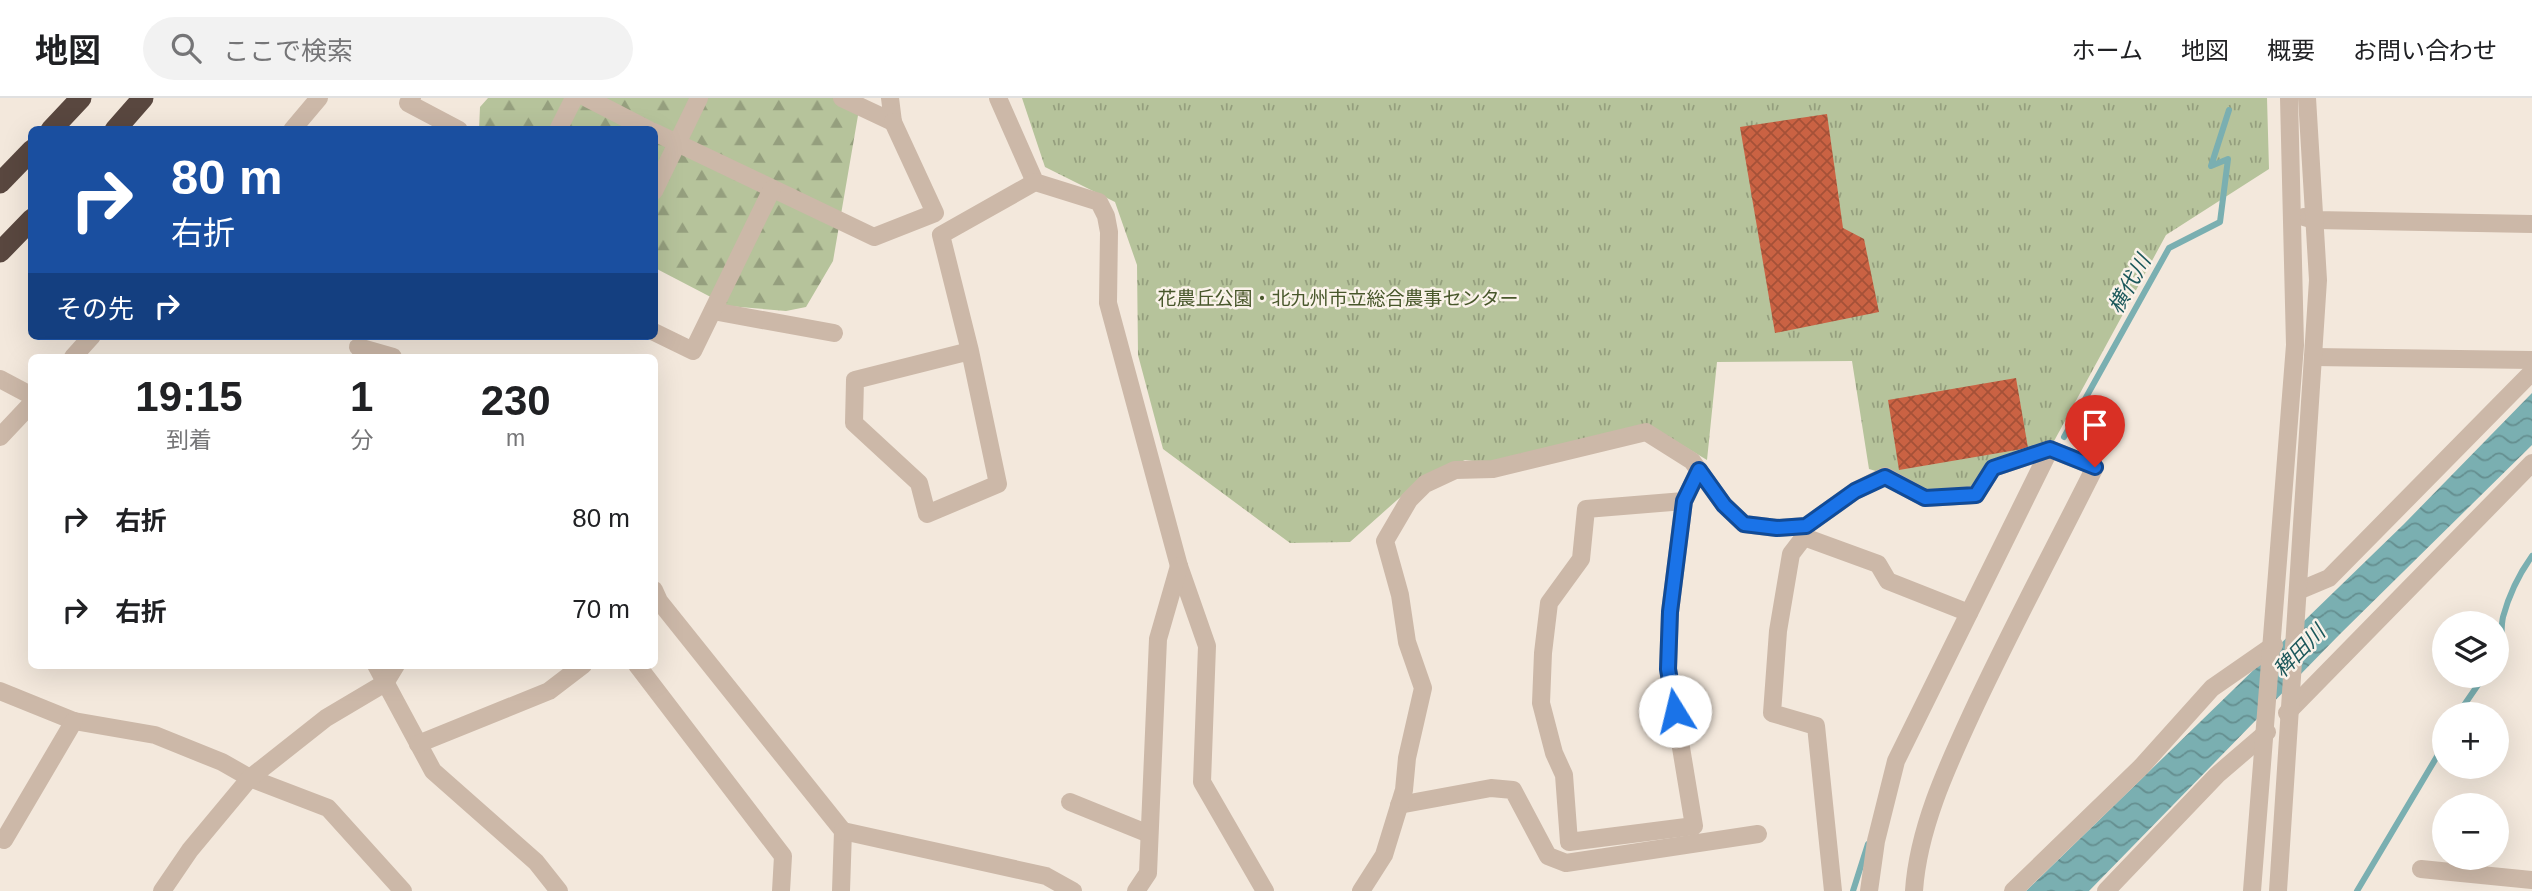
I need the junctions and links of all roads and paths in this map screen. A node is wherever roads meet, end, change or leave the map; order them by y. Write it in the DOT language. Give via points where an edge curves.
graph roads {
  1 [pos="81,98"];
  2 [pos="142,98"];
  3 [pos="319,98"];
  4 [pos="412,98"];
  5 [pos="574,98"];
  6 [pos="587,98"];
  7 [pos="699,98"];
  8 [pos="842,98"];
  9 [pos="890,98"];
  10 [pos="998,98"];
  11 [pos="2288,98"];
  12 [pos="2307,98"];
  13 [pos="893,122"];
  14 [pos="55,126"];
  15 [pos="118,126"];
  16 [pos="295,126"];
  17 [pos="451,126"];
  18 [pos="560,126"];
  19 [pos="641,126"];
  20 [pos="658,134"];
  21 [pos="677,144"];
  22 [pos="28,154"];
  23 [pos="1035,182"];
  24 [pos="0,183"];
  25 [pos="658,183"];
  26 [pos="772,189"];
  27 [pos="2291,212"];
  28 [pos="2315,220"];
  29 [pos="28,223"];
  30 [pos="2532,224"];
  31 [pos="0,252"];
  32 [pos="713,311"];
  33 [pos="834,333"];
  34 [pos="658,334"];
  35 [pos="88,340"];
  36 [pos="358,346"];
  37 [pos="970,351"];
  38 [pos="76,354"];
  39 [pos="383,354"];
  40 [pos="2313,356"];
  41 [pos="2532,360"];
  42 [pos="2532,372"];
  43 [pos="0,379"];
  44 [pos="28,394"];
  45 [pos="28,407"];
  46 [pos="0,437"];
  47 [pos="2050,449"];
  48 [pos="2532,463"];
  49 [pos="1699,470"];
  50 [pos="1684,501"];
  51 [pos="1805,532"];
  52 [pos="1179,566"];
  53 [pos="2298,591"];
  54 [pos="658,599"];
  55 [pos="1969,613"];
  56 [pos="2274,639"];
  57 [pos="378,669"];
  58 [pos="394,669"];
  59 [pos="578,669"];
  60 [pos="640,669"];
  61 [pos="385,683"];
  62 [pos="0,691"];
  63 [pos="2289,711"];
  64 [pos="74,721"];
  65 [pos="2263,742"];
  66 [pos="418,744"];
  67 [pos="250,778"];
  68 [pos="1070,802"];
  69 [pos="1399,805"];
  70 [pos="843,831"];
  71 [pos="1149,834"];
  72 [pos="1758,834"];
  73 [pos="4,840"];
  74 [pos="2421,869"];
  75 [pos="2532,880"];
  76 [pos="162,891"];
  77 [pos="403,891"];
  78 [pos="559,891"];
  79 [pos="781,891"];
  80 [pos="841,891"];
  81 [pos="1073,891"];
  82 [pos="1136,891"];
  83 [pos="1265,891"];
  84 [pos="1361,891"];
  85 [pos="1833,891"];
  86 [pos="1869,891"];
  87 [pos="1914,891"];
  88 [pos="2013,891"];
  89 [pos="2106,891"];
  90 [pos="2252,891"];
  91 [pos="2278,891"];
  1 -- 14 [label="highway"];
  2 -- 15 [label="highway"];
  3 -- 16 [label="street"];
  4 -- 17 [label="street" via="408,103"];
  5 -- 18 [label="street"];
  6 -- 19 [label="street"];
  7 -- 21 [label="street"];
  8 -- 13 [label="street"];
  9 -- 13 [label="street"];
  10 -- 23 [label="street"];
  11 -- 27 [label="street"];
  12 -- 28 [label="street"];
  13 -- 26 [label="street" via="935,213 874,237"];
  20 -- 21 [label="street"];
  21 -- 25 [label="street"];
  21 -- 26 [label="street"];
  22 -- 24 [label="highway"];
  23 -- 37 [label="street" via="941,235"];
  23 -- 52 [label="street" via="1098,202 1106,216 1108,303"];
  26 -- 32 [label="street"];
  27 -- 28 [label="street"];
  27 -- 56 [label="street" via="2295,345"];
  28 -- 30 [label="street"];
  28 -- 40 [label="street" via="2318,280"];
  29 -- 31 [label="highway"];
  32 -- 33 [label="street"];
  32 -- 34 [label="street" via="693,351"];
  35 -- 38 [label="street"];
  36 -- 39 [label="street"];
  37 -- 37 [label="street" via="855,380 854,423 919,482 927,514 998,484"];
  40 -- 41 [label="street"];
  40 -- 53 [label="street"];
  42 -- 53 [label="street" via="2329,578"];
  43 -- 44 [label="street"];
  45 -- 46 [label="street"];
  47 -- 51 [label="street" via="1993,468 1976,495 1925,498 1885,477 1855,491"];
  47 -- 55 [label="street"];
  47 -- 87 [label="street" via="2095,467 1986,682 1944,776 1916,869"];
  48 -- 63 [label="street"];
  49 -- 50 [label="street"];
  49 -- 51 [label="street" via="1744,524"];
  49 -- 69 [label="street" via="1646,432 1493,469 1455,470 1425,484 1409,500 1385,541 1407,642 1423,688"];
  50 -- 50 [label="street" via="1586,509 1580,559 1549,603 1541,703 1564,775 1569,842 1694,825 1668,669"];
  51 -- 55 [label="street" via="1878,564 1888,580"];
  51 -- 85 [label="street" via="1791,554 1778,631 1772,713 1816,726"];
  52 -- 71 [label="street" via="1158,639"];
  52 -- 83 [label="street" via="1207,646 1202,782"];
  53 -- 63 [label="street"];
  54 -- 70 [label="street"];
  55 -- 86 [label="street" via="1896,761"];
  56 -- 65 [label="street"];
  56 -- 88 [label="street" via="2212,688 2141,767"];
  57 -- 61 [label="street"];
  58 -- 61 [label="street"];
  59 -- 66 [label="street" via="549,691"];
  60 -- 79 [label="street" via="783,856"];
  61 -- 66 [label="street"];
  61 -- 67 [label="street" via="327,718"];
  62 -- 64 [label="street"];
  63 -- 65 [label="street"];
  63 -- 91 [label="street"];
  64 -- 67 [label="street" via="155,735"];
  64 -- 73 [label="street"];
  65 -- 89 [label="street" via="2217,775"];
  65 -- 90 [label="street"];
  66 -- 78 [label="street" via="433,771 536,862"];
  67 -- 76 [label="street"];
  67 -- 77 [label="street" via="328,808"];
  68 -- 71 [label="street"];
  69 -- 72 [label="street" via="1491,788 1513,790 1548,856 1566,863"];
  69 -- 84 [label="street" via="1384,855"];
  70 -- 80 [label="street"];
  70 -- 81 [label="street" via="1046,876"];
  71 -- 82 [label="street" via="1148,873"];
  74 -- 75 [label="street"];
}
